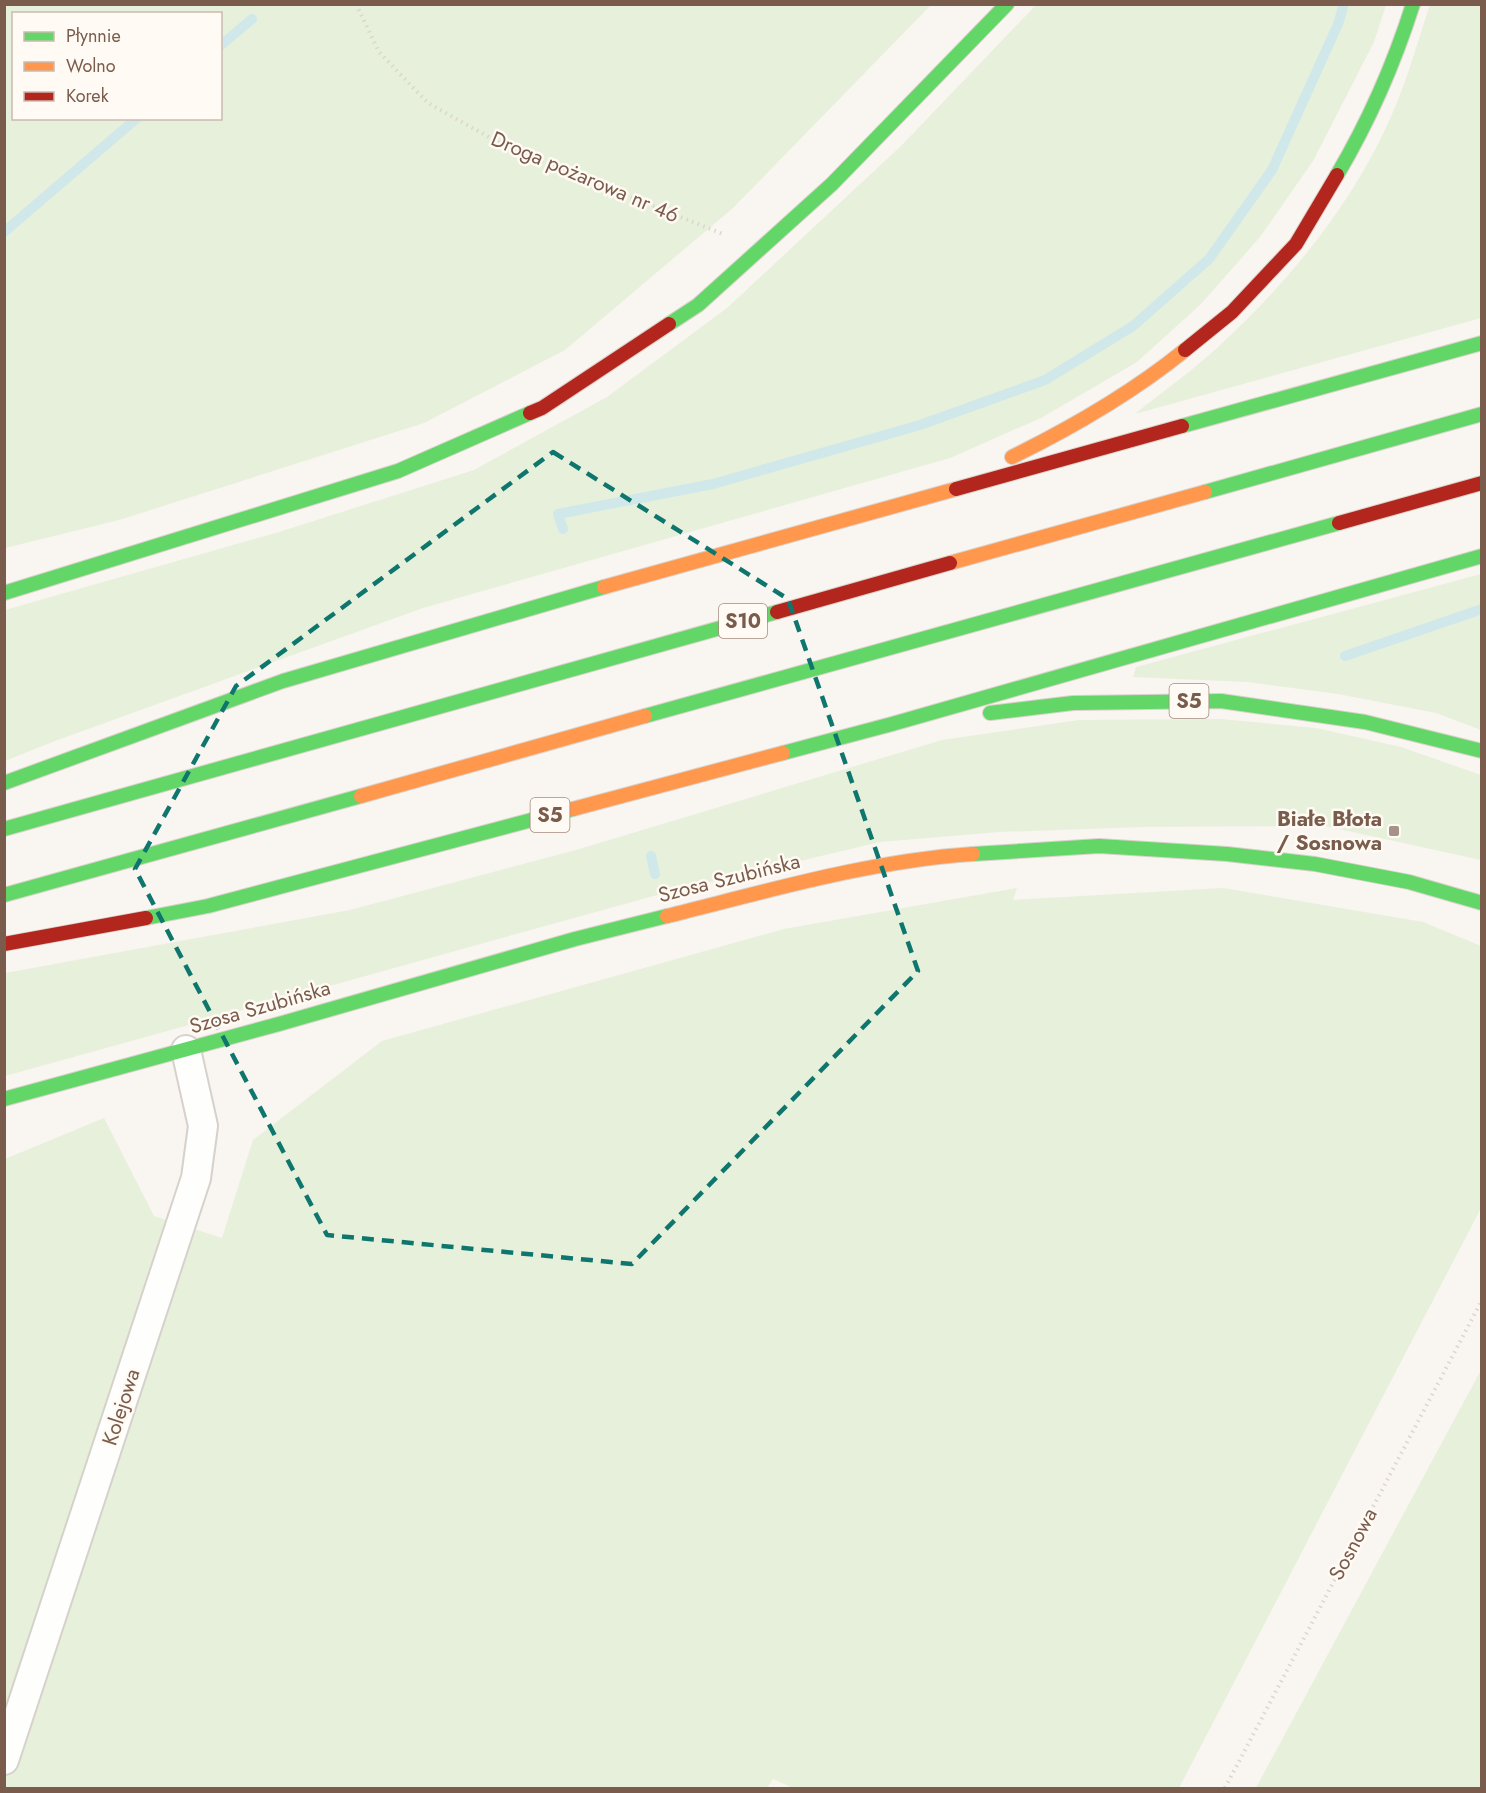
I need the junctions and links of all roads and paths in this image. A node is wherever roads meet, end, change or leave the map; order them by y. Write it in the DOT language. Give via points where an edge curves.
graph roads {
  1 [pos="356,4"];
  2 [pos="1007,4"];
  3 [pos="1413,4"];
  4 [pos="760,249"];
  5 [pos="1482,343"];
  6 [pos="1482,414"];
  7 [pos="1482,483"];
  8 [pos="937,494"];
  9 [pos="1482,556"];
  10 [pos="4,592"];
  11 [pos="892,724"];
  12 [pos="1482,751"];
  13 [pos="4,783"];
  14 [pos="4,829"];
  15 [pos="4,895"];
  16 [pos="1482,903"];
  17 [pos="4,944"];
  18 [pos="186,1050"];
  19 [pos="4,1100"];
  20 [pos="1482,1300"];
  21 [pos="4,1760"];
  22 [pos="1225,1788"];
  1 -- 4 [label="path, Droga pożarowa nr 46" via="379,52 428,103 512,150"];
  2 -- 4 [label="main road" via="832,184"];
  3 -- 8 [label="main road" via="1399,48 1362,133 1296,244 1232,312 1151,378 1057,435"];
  4 -- 10 [label="main road" via="698,305 542,408 398,471"];
  5 -- 8 [label="main road"];
  6 -- 14 [label="main road, S10"];
  7 -- 15 [label="main road"];
  8 -- 13 [label="main road" via="284,681"];
  9 -- 11 [label="main road"];
  11 -- 12 [label="main road, S5" via="1073,703 1221,701 1365,722"];
  11 -- 17 [label="main road, S5" via="208,906"];
  16 -- 18 [label="main road, Szosa Szubińska" via="1409,882 1315,864 1227,854 1099,846 933,856 830,875 575,939"];
  18 -- 19 [label="main road, Szosa Szubińska"];
  18 -- 21 [label="street, Kolejowa" via="203,1126 196,1178"];
  20 -- 22 [label="path, Sosnowa"];
}
